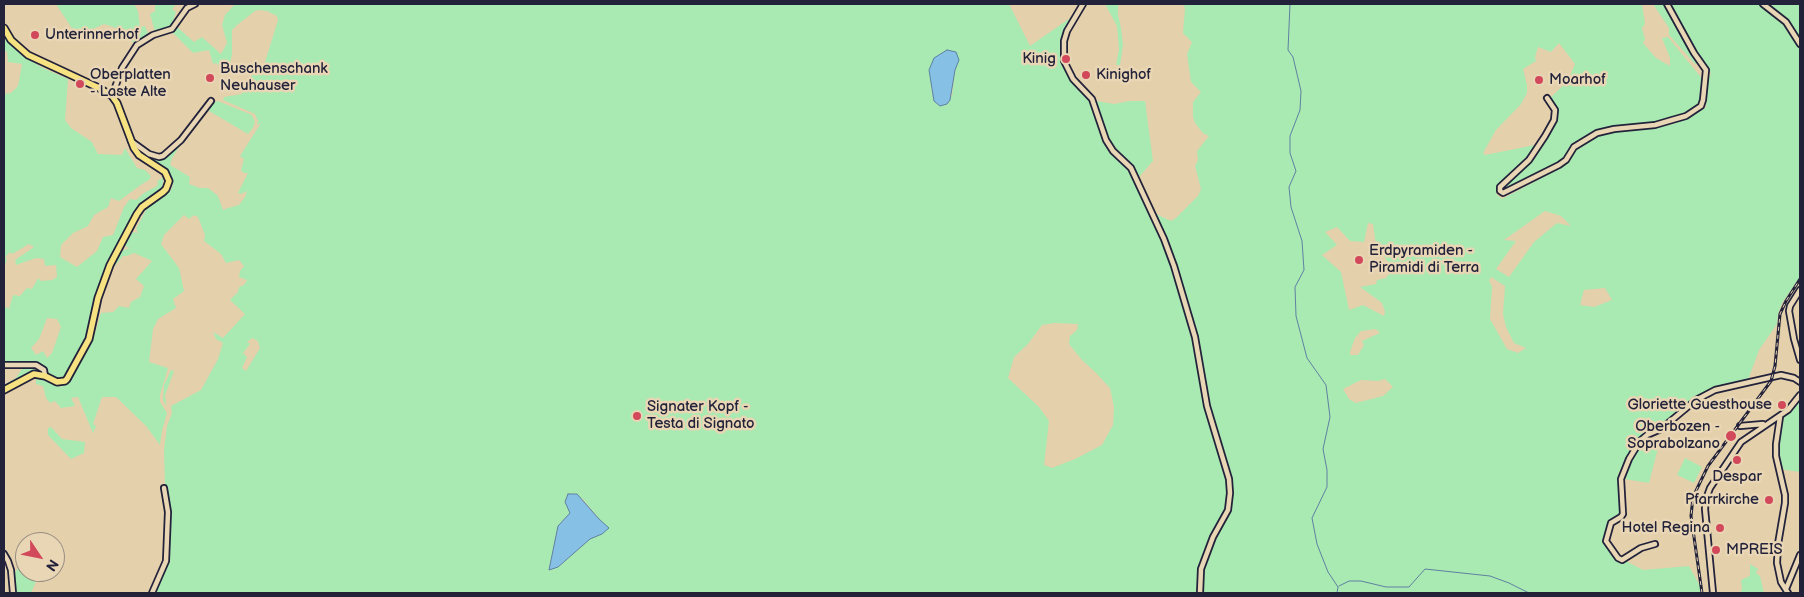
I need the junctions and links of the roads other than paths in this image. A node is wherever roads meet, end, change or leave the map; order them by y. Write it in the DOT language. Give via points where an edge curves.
graph roads {
  1 [pos="196,4"];
  2 [pos="1083,4"];
  3 [pos="1667,4"];
  4 [pos="1763,4"];
  5 [pos="4,28"];
  6 [pos="1800,44"];
  7 [pos="112,96"];
  8 [pos="1547,98"];
  9 [pos="211,101"];
  10 [pos="130,140"];
  11 [pos="1800,290"];
  12 [pos="1800,360"];
  13 [pos="4,365"];
  14 [pos="45,376"];
  15 [pos="1800,382"];
  16 [pos="4,390"];
  17 [pos="1800,395"];
  18 [pos="1780,416"];
  19 [pos="1740,426"];
  20 [pos="1764,426"];
  21 [pos="164,488"];
  22 [pos="1655,544"];
  23 [pos="4,554"];
  24 [pos="1800,555"];
  25 [pos="1786,592"];
  26 [pos="13,593"];
  27 [pos="152,593"];
  28 [pos="1200,593"];
  29 [pos="1713,593"];
  1 -- 7 [label="street" via="187,8 172,30 153,35 137,45 122,68"];
  2 -- 28 [label="street" via="1067,31 1064,61 1073,78 1092,99 1106,140 1131,168 1164,239 1195,337 1207,406 1229,478 1228,510 1213,537 1202,569"];
  3 -- 8 [label="street" via="1706,70 1702,105 1686,116 1654,125 1614,128 1597,133 1574,147 1559,165 1503,193 1500,188 1529,160 1554,120 1555,110"];
  4 -- 6 [label="street" via="1786,22"];
  5 -- 7 [label="main road" via="11,40 28,55"];
  7 -- 10 [label="main road"];
  9 -- 10 [label="street" via="181,140 163,156 149,154"];
  10 -- 14 [label="main road" via="139,155 165,172 169,181 167,187 142,207 110,265 98,298 89,339 70,374 61,382"];
  11 -- 12 [label="street" via="1789,311"];
  13 -- 14 [label="street" via="36,365 44,370"];
  14 -- 16 [label="main road" via="34,374"];
  15 -- 22 [label="street" via="1781,375 1716,390 1696,400 1661,429 1640,441 1621,479 1623,514 1611,523 1606,541 1622,560 1641,548"];
  17 -- 18 [label="street"];
  18 -- 20 [label="street"];
  18 -- 25 [label="street" via="1776,456 1785,495 1777,563"];
  19 -- 20 [label="street"];
  20 -- 29 [label="street" via="1741,442 1706,497"];
  21 -- 27 [label="street" via="168,512 166,561"];
  23 -- 26 [label="street" via="11,570"];
  24 -- 25 [label="street"];
}
